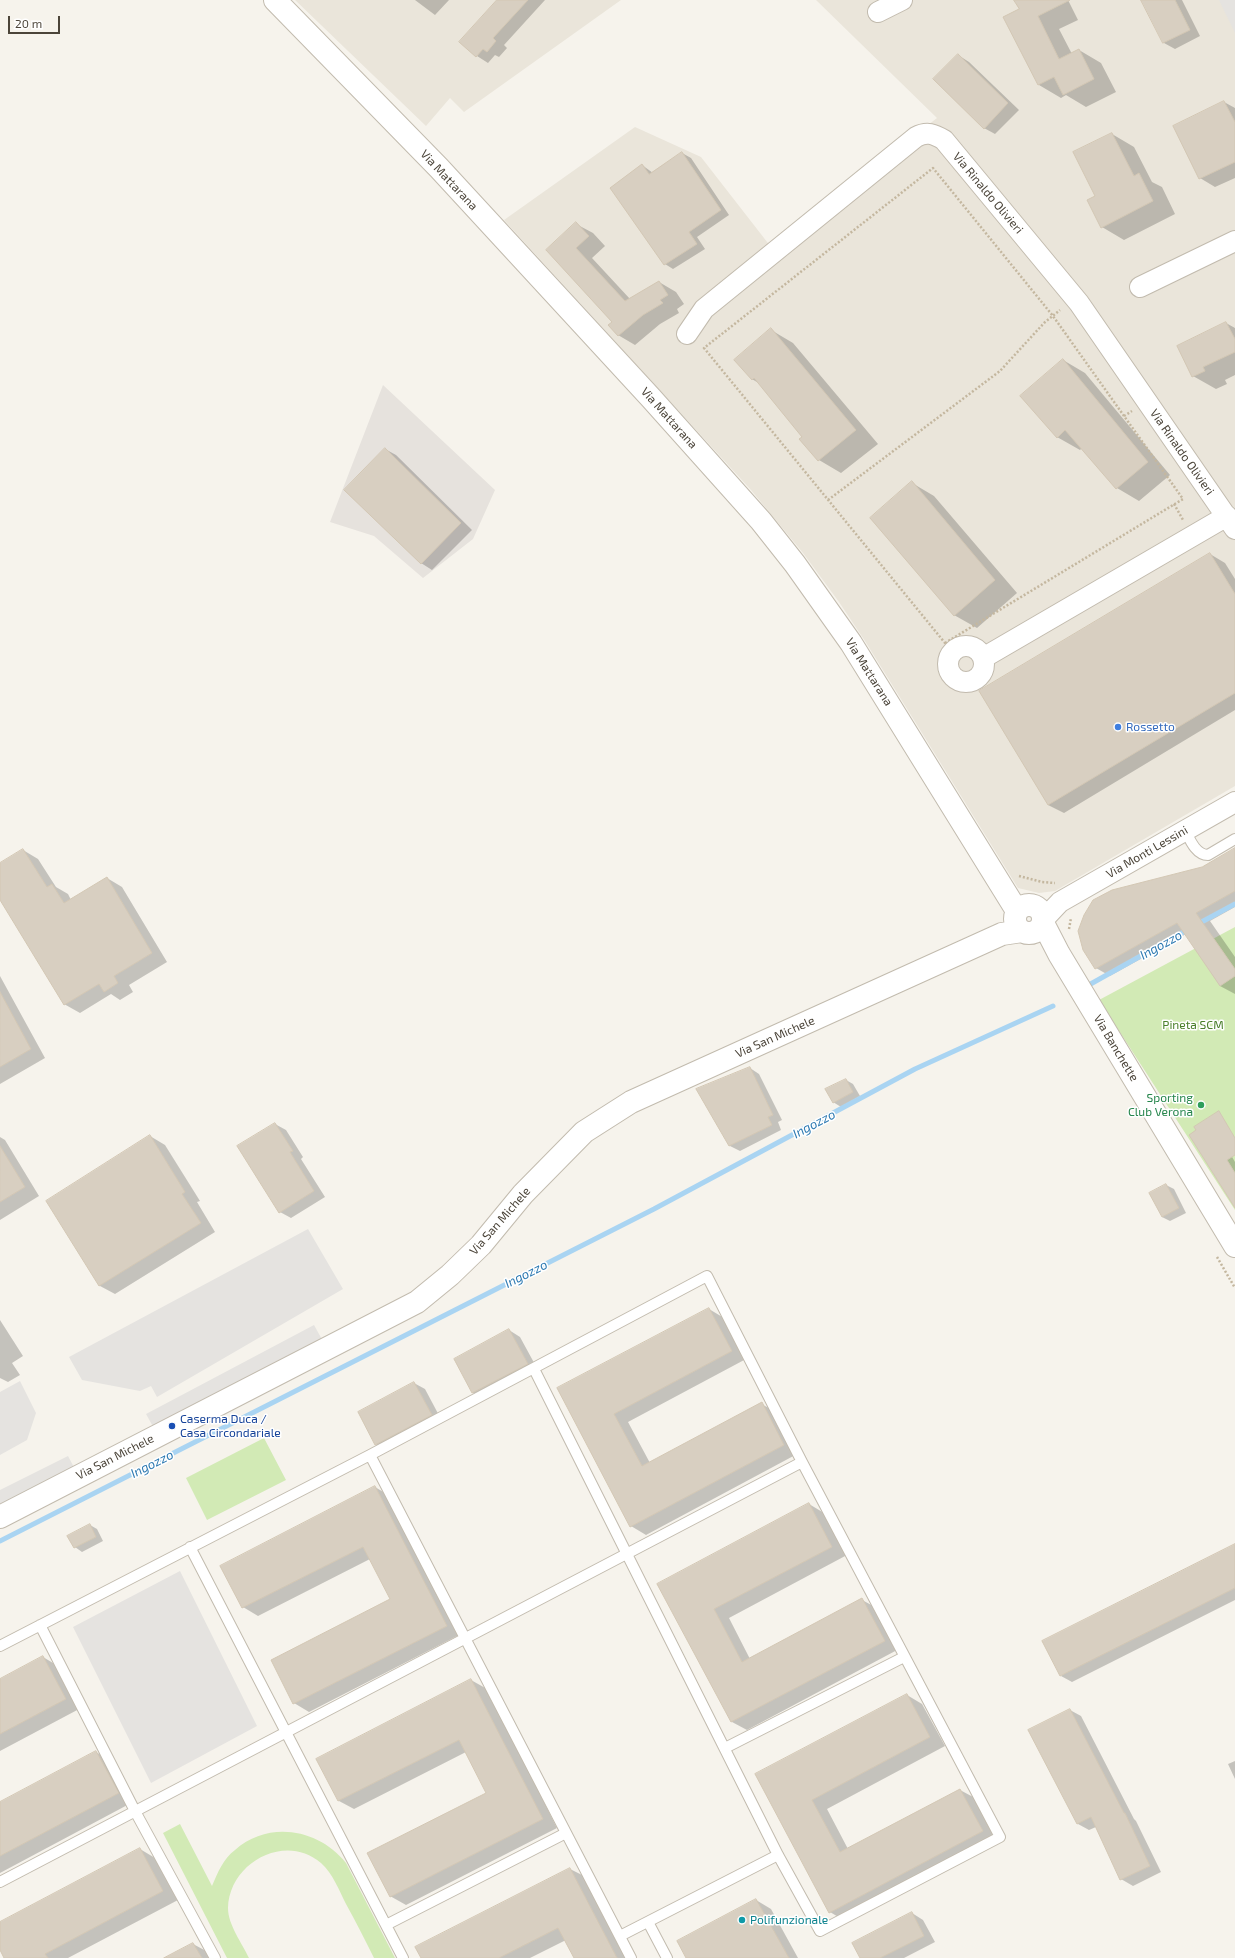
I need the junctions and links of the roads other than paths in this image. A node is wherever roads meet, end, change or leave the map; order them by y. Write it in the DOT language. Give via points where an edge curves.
graph roads {
  1 [pos="275,0"];
  2 [pos="902,0"];
  3 [pos="878,12"];
  4 [pos="1235,241"];
  5 [pos="1140,287"];
  6 [pos="687,334"];
  7 [pos="1231,523"];
  8 [pos="983,658"];
  9 [pos="1235,802"];
  10 [pos="1185,830"];
  11 [pos="1235,839"];
  12 [pos="1027,920"];
  13 [pos="1235,1246"];
  14 [pos="534,1369"];
  15 [pos="370,1454"];
  16 [pos="802,1462"];
  17 [pos="0,1517"];
  18 [pos="190,1547"];
  19 [pos="626,1555"];
  20 [pos="40,1625"];
  21 [pos="466,1640"];
  22 [pos="0,1646"];
  23 [pos="904,1657"];
  24 [pos="287,1733"];
  25 [pos="725,1748"];
  26 [pos="136,1812"];
  27 [pos="566,1833"];
  28 [pos="778,1855"];
  29 [pos="0,1882"];
  30 [pos="648,1922"];
  31 [pos="386,1925"];
  32 [pos="620,1936"];
  33 [pos="215,1958"];
  34 [pos="403,1958"];
  35 [pos="631,1958"];
  36 [pos="667,1958"];
  1 -- 12 [label="street, Via Mattarana" via="439,168 761,521 851,643 1001,885"];
  2 -- 3 [label="street"];
  4 -- 5 [label="street"];
  6 -- 7 [label="street, Via Rinaldo Olivieri" via="704,309 923,133 933,134 944,140 1075,298"];
  7 -- 8 [label="street, Via Rinaldo Olivieri"];
  8 -- 8 [label="street" via="983,670 977,679 961,682 949,670 948,647 970,646 976,648"];
  9 -- 10 [label="street, Via Monti Lessini"];
  10 -- 11 [label="lane" via="1198,852 1203,855 1208,855"];
  10 -- 12 [label="street, Via Monti Lessini"];
  12 -- 13 [label="street, Via Banchette" via="1060,954"];
  12 -- 17 [label="street, Via San Michele" via="631,1102 584,1132 523,1194 481,1245 418,1302"];
  14 -- 15 [label="lane"];
  14 -- 16 [label="lane" via="707,1276"];
  14 -- 19 [label="lane"];
  15 -- 18 [label="lane"];
  15 -- 21 [label="lane"];
  16 -- 19 [label="lane"];
  16 -- 23 [label="lane"];
  18 -- 20 [label="lane"];
  18 -- 24 [label="lane"];
  19 -- 21 [label="lane"];
  19 -- 25 [label="lane"];
  20 -- 22 [label="lane"];
  20 -- 26 [label="lane"];
  21 -- 24 [label="lane"];
  21 -- 27 [label="lane"];
  23 -- 25 [label="lane"];
  23 -- 28 [label="lane" via="1000,1837 820,1931"];
  24 -- 26 [label="lane"];
  24 -- 31 [label="lane"];
  25 -- 28 [label="lane"];
  26 -- 29 [label="lane"];
  26 -- 33 [label="lane"];
  27 -- 31 [label="lane"];
  27 -- 32 [label="lane"];
  28 -- 30 [label="lane"];
  30 -- 32 [label="lane"];
  30 -- 36 [label="lane"];
  31 -- 34 [label="lane"];
  32 -- 35 [label="lane"];
}
